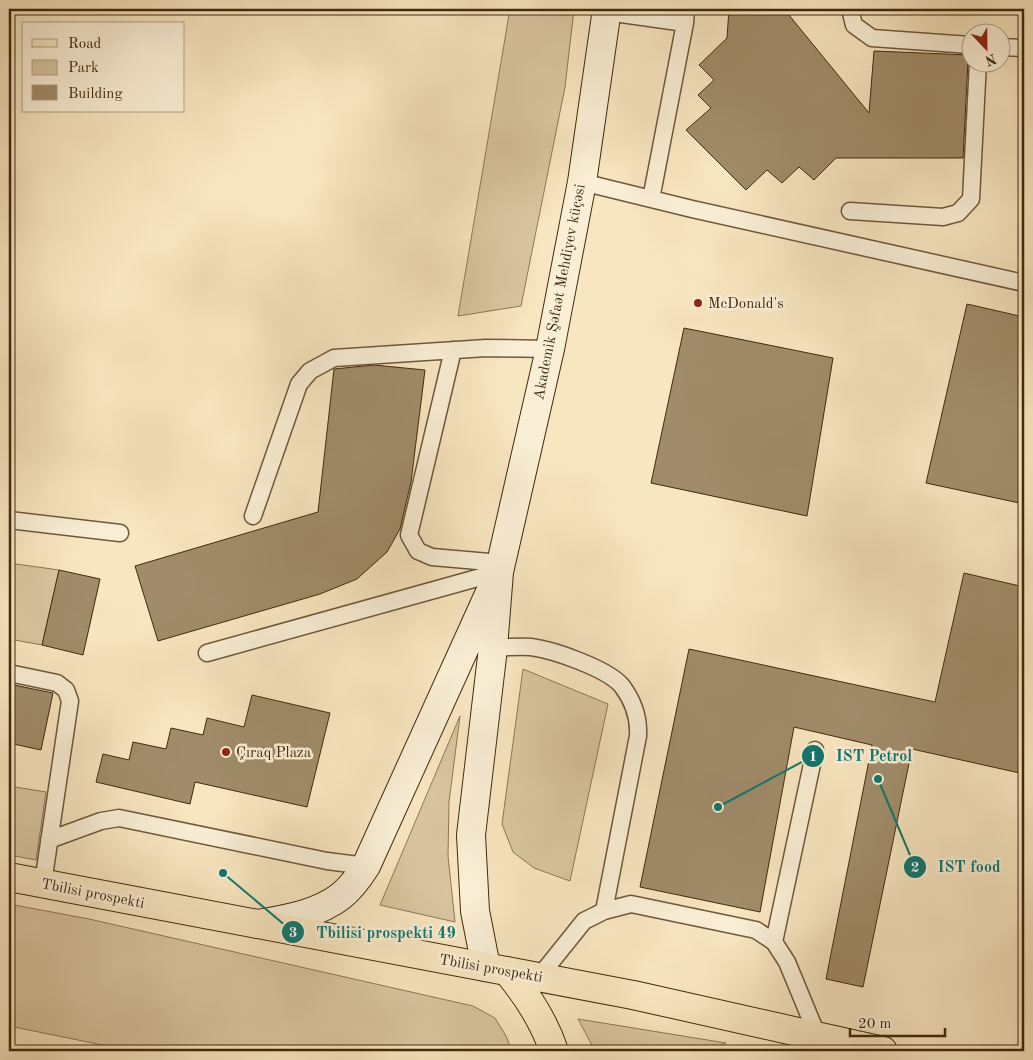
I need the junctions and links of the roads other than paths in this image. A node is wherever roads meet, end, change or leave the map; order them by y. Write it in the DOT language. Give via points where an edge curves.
graph roads {
  1 [pos="850,9"];
  2 [pos="607,10"];
  3 [pos="686,16"];
  4 [pos="960,44"];
  5 [pos="1010,47"];
  6 [pos="1024,48"];
  7 [pos="977,72"];
  8 [pos="582,182"];
  9 [pos="650,199"];
  10 [pos="850,211"];
  11 [pos="1024,283"];
  12 [pos="550,349"];
  13 [pos="453,350"];
  14 [pos="253,516"];
  15 [pos="9,520"];
  16 [pos="120,533"];
  17 [pos="500,568"];
  18 [pos="465,646"];
  19 [pos="493,648"];
  20 [pos="207,653"];
  21 [pos="9,673"];
  22 [pos="815,750"];
  23 [pos="49,840"];
  24 [pos="366,866"];
  25 [pos="9,877"];
  26 [pos="43,883"];
  27 [pos="604,910"];
  28 [pos="258,924"];
  29 [pos="774,942"];
  30 [pos="496,969"];
  31 [pos="539,977"];
  32 [pos="818,1037"];
  33 [pos="554,1051"];
  34 [pos="883,1051"];
  1 -- 4 [label="lane" via="854,25 872,38"];
  2 -- 3 [label="lane"];
  2 -- 8 [label="main road, Akademik Şəfaət Mehdiyev küçəsi"];
  3 -- 9 [label="lane"];
  5 -- 6 [label="lane"];
  7 -- 10 [label="lane" via="971,200 958,213 943,217"];
  8 -- 9 [label="lane"];
  8 -- 12 [label="main road, Akademik Şəfaət Mehdiyev küçəsi"];
  9 -- 11 [label="lane"];
  12 -- 13 [label="lane"];
  12 -- 17 [label="main road, Akademik Şəfaət Mehdiyev küçəsi"];
  13 -- 14 [label="lane" via="334,358 310,370 299,384"];
  13 -- 17 [label="lane" via="409,535 418,551 432,557"];
  15 -- 16 [label="lane"];
  17 -- 18 [label="main road"];
  17 -- 19 [label="main road"];
  17 -- 20 [label="lane"];
  18 -- 19 [label="main road" via="464,658 472,666 488,661"];
  18 -- 24 [label="main road"];
  19 -- 27 [label="lane" via="530,647 554,651 580,661 621,685 632,702 638,720 638,736"];
  19 -- 30 [label="main road" via="471,835 475,911"];
  21 -- 23 [label="lane" via="57,683 66,690 70,701"];
  22 -- 29 [label="lane"];
  23 -- 24 [label="lane" via="101,821 119,818 327,861"];
  23 -- 26 [label="lane"];
  24 -- 28 [label="main road" via="339,897 302,915"];
  25 -- 26 [label="main road, Tbilisi prospekti"];
  26 -- 28 [label="main road, Tbilisi prospekti"];
  27 -- 29 [label="lane" via="630,904 756,930"];
  27 -- 31 [label="lane" via="584,921"];
  28 -- 30 [label="main road, Tbilisi prospekti"];
  29 -- 32 [label="lane" via="787,962"];
  30 -- 31 [label="main road, Tbilisi prospekti"];
  30 -- 33 [label="main road" via="523,990"];
  31 -- 32 [label="main road, Tbilisi prospekti"];
  32 -- 34 [label="main road, Tbilisi prospekti"];
}
